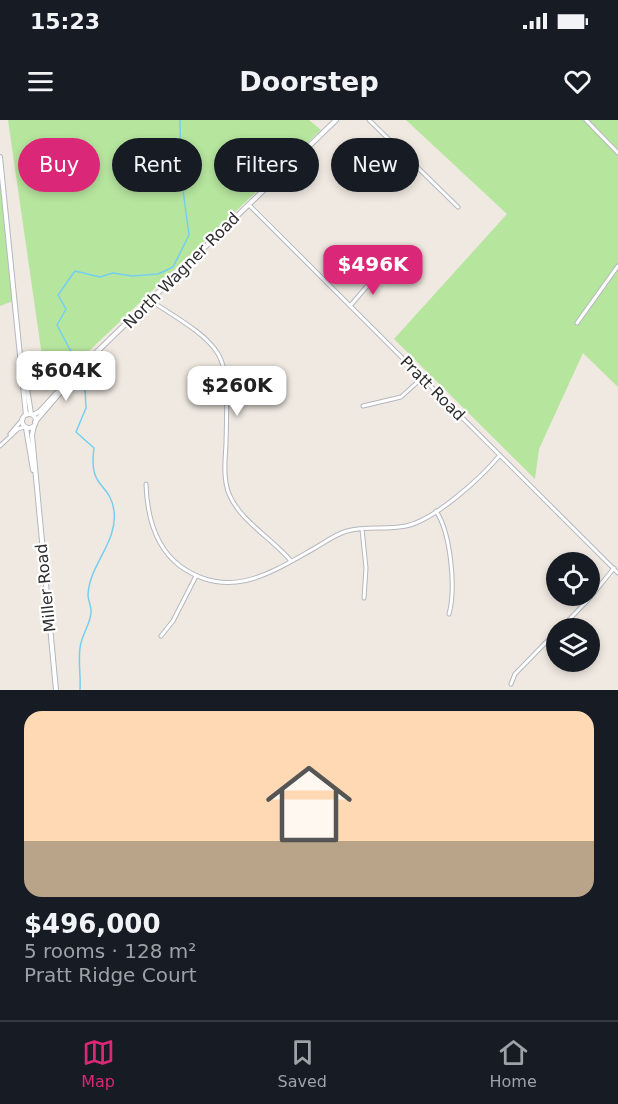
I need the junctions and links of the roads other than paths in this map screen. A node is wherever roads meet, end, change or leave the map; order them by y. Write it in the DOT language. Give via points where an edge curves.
graph roads {
  1 [pos="336,120"];
  2 [pos="369,120"];
  3 [pos="586,120"];
  4 [pos="618,153"];
  5 [pos="0,157"];
  6 [pos="248,204"];
  7 [pos="458,207"];
  8 [pos="618,266"];
  9 [pos="374,272"];
  10 [pos="151,301"];
  11 [pos="351,306"];
  12 [pos="577,323"];
  13 [pos="21,352"];
  14 [pos="82,367"];
  15 [pos="422,378"];
  16 [pos="363,406"];
  17 [pos="32,414"];
  18 [pos="24,417"];
  19 [pos="34,424"];
  20 [pos="25,428"];
  21 [pos="10,436"];
  22 [pos="0,446"];
  23 [pos="500,455"];
  24 [pos="146,484"];
  25 [pos="35,486"];
  26 [pos="436,511"];
  27 [pos="362,529"];
  28 [pos="291,561"];
  29 [pos="614,568"];
  30 [pos="618,573"];
  31 [pos="196,576"];
  32 [pos="364,598"];
  33 [pos="449,614"];
  34 [pos="571,618"];
  35 [pos="161,636"];
  36 [pos="546,642"];
  37 [pos="511,684"];
  38 [pos="56,690"];
  1 -- 6 [label="main road, North Wagner Road"];
  2 -- 7 [label="street"];
  3 -- 4 [label="street"];
  5 -- 13 [label="main road"];
  6 -- 10 [label="main road, North Wagner Road"];
  6 -- 11 [label="street, Pratt Road"];
  8 -- 12 [label="street"];
  9 -- 11 [label="street"];
  10 -- 14 [label="main road, North Wagner Road"];
  10 -- 28 [label="street" via="196,329 220,355 227,380 225,475 229,494 240,512"];
  11 -- 15 [label="street, Pratt Road"];
  13 -- 17 [label="main road"];
  13 -- 18 [label="main road"];
  14 -- 17 [label="main road, North Wagner Road" via="43,408"];
  14 -- 19 [label="main road, North Wagner Road"];
  15 -- 16 [label="street" via="401,397"];
  15 -- 23 [label="street, Pratt Road"];
  17 -- 18 [label="main road"];
  17 -- 19 [label="main road, Miller Road"];
  18 -- 20 [label="main road, Miller Road"];
  18 -- 21 [label="street"];
  19 -- 20 [label="main road"];
  19 -- 25 [label="main road, Miller Road"];
  20 -- 21 [label="street"];
  20 -- 25 [label="main road, Miller Road"];
  21 -- 22 [label="street"];
  23 -- 26 [label="street" via="490,468"];
  23 -- 29 [label="street, Pratt Road"];
  24 -- 31 [label="street" via="148,512 162,546"];
  25 -- 38 [label="main road, Miller Road"];
  26 -- 27 [label="street" via="410,525"];
  26 -- 33 [label="street" via="443,521 454,597"];
  27 -- 28 [label="street" via="334,537"];
  27 -- 32 [label="street"];
  28 -- 31 [label="street" via="265,575 234,584"];
  29 -- 30 [label="street, Pratt Road"];
  29 -- 34 [label="street"];
  31 -- 35 [label="street"];
  36 -- 37 [label="street" via="515,674"];
}
